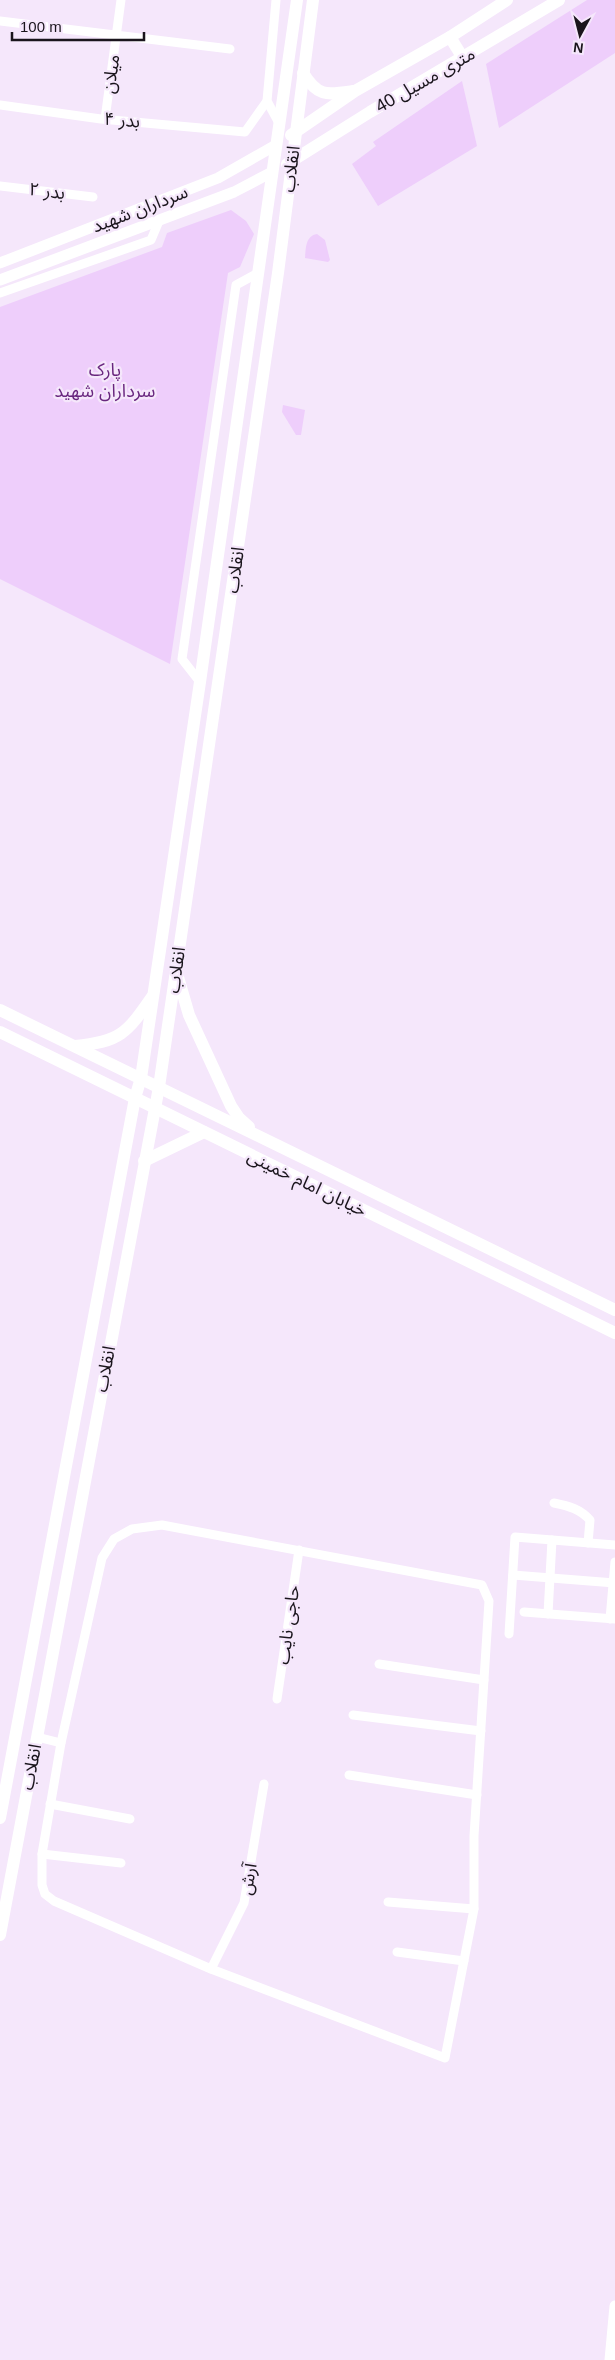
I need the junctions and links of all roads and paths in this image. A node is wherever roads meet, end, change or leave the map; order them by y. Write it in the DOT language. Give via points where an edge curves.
graph roads {
  1 [pos="121,0"];
  2 [pos="276,0"];
  3 [pos="297,0"];
  4 [pos="314,0"];
  5 [pos="559,0"];
  6 [pos="501,2"];
  7 [pos="0,21"];
  8 [pos="117,36"];
  9 [pos="450,37"];
  10 [pos="230,49"];
  11 [pos="463,58"];
  12 [pos="303,73"];
  13 [pos="356,91"];
  14 [pos="267,101"];
  15 [pos="0,105"];
  16 [pos="105,119"];
  17 [pos="279,123"];
  18 [pos="295,132"];
  19 [pos="276,145"];
  20 [pos="291,162"];
  21 [pos="272,172"];
  22 [pos="0,186"];
  23 [pos="94,197"];
  24 [pos="159,222"];
  25 [pos="0,263"];
  26 [pos="258,273"];
  27 [pos="0,280"];
  28 [pos="0,293"];
  29 [pos="200,682"];
  30 [pos="176,968"];
  31 [pos="153,995"];
  32 [pos="0,1010"];
  33 [pos="0,1032"];
  34 [pos="75,1046"];
  35 [pos="141,1078"];
  36 [pos="159,1087"];
  37 [pos="135,1098"];
  38 [pos="154,1108"];
  39 [pos="204,1132"];
  40 [pos="128,1137"];
  41 [pos="260,1137"];
  42 [pos="148,1142"];
  43 [pos="144,1161"];
  44 [pos="615,1310"];
  45 [pos="615,1333"];
  46 [pos="554,1502"];
  47 [pos="552,1540"];
  48 [pos="588,1542"];
  49 [pos="615,1545"];
  50 [pos="50,1548"];
  51 [pos="299,1550"];
  52 [pos="72,1552"];
  53 [pos="615,1562"];
  54 [pos="513,1575"];
  55 [pos="551,1578"];
  56 [pos="614,1583"];
  57 [pos="524,1612"];
  58 [pos="548,1614"];
  59 [pos="612,1619"];
  60 [pos="509,1634"];
  61 [pos="378,1664"];
  62 [pos="484,1680"];
  63 [pos="277,1699"];
  64 [pos="353,1715"];
  65 [pos="481,1731"];
  66 [pos="37,1737"];
  67 [pos="61,1742"];
  68 [pos="349,1775"];
  69 [pos="264,1784"];
  70 [pos="477,1795"];
  71 [pos="50,1804"];
  72 [pos="0,1818"];
  73 [pos="130,1819"];
  74 [pos="42,1854"];
  75 [pos="121,1863"];
  76 [pos="388,1902"];
  77 [pos="474,1909"];
  78 [pos="0,1934"];
  79 [pos="397,1952"];
  80 [pos="464,1961"];
  81 [pos="211,1969"];
  82 [pos="615,2306"];
  83 [pos="610,2360"];
  1 -- 8 [label="street, میلان"];
  2 -- 14 [label="street"];
  3 -- 17 [label="main road, انقلاب"];
  4 -- 12 [label="main road, انقلاب"];
  5 -- 11 [label="main road, 40 متری مسیل"];
  6 -- 9 [label="main road, 40 متری مسیل"];
  7 -- 8 [label="street"];
  8 -- 10 [label="street"];
  8 -- 16 [label="street, میلان"];
  9 -- 11 [label="main road"];
  9 -- 13 [label="main road, 40 متری مسیل"];
  11 -- 20 [label="main road, 40 متری مسیل"];
  12 -- 13 [label="main road" via="318,92"];
  12 -- 18 [label="main road, انقلاب"];
  13 -- 18 [label="main road, 40 متری مسیل"];
  14 -- 16 [label="street, بدر ۴" via="245,132"];
  14 -- 17 [label="street"];
  15 -- 16 [label="street, بدر ۴"];
  17 -- 19 [label="main road, انقلاب"];
  18 -- 19 [label="main road, 40 متری مسیل"];
  18 -- 20 [label="main road, انقلاب"];
  19 -- 21 [label="main road, انقلاب"];
  19 -- 25 [label="street, سرداران شهید" via="218,178"];
  20 -- 21 [label="main road, 40 متری مسیل"];
  20 -- 30 [label="main road, انقلاب" via="278,273"];
  21 -- 24 [label="street, سرداران شهید" via="234,192"];
  21 -- 26 [label="main road, انقلاب"];
  22 -- 23 [label="street, بدر ۲"];
  24 -- 27 [label="street, سرداران شهید"];
  24 -- 28 [label="street" via="151,240"];
  26 -- 29 [label="main road, انقلاب"];
  26 -- 29 [label="street" via="236,285 182,659"];
  29 -- 31 [label="main road, انقلاب"];
  30 -- 36 [label="main road, انقلاب"];
  30 -- 41 [label="main road" via="189,1014 231,1106"];
  31 -- 34 [label="main road" via="133,1024 118,1037 100,1044"];
  31 -- 35 [label="main road, انقلاب"];
  32 -- 34 [label="main road, خیابان امام خمینی"];
  33 -- 37 [label="main road, خیابان امام خمینی"];
  34 -- 35 [label="main road, خیابان امام خمینی"];
  35 -- 36 [label="main road, خیابان امام خمینی"];
  35 -- 37 [label="main road, انقلاب"];
  36 -- 38 [label="main road, انقلاب"];
  36 -- 41 [label="main road, خیابان امام خمینی"];
  37 -- 38 [label="main road, خیابان امام خمینی"];
  37 -- 40 [label="main road, انقلاب"];
  38 -- 39 [label="main road, خیابان امام خمینی"];
  38 -- 42 [label="main road, انقلاب"];
  39 -- 43 [label="main road"];
  39 -- 45 [label="main road, خیابان امام خمینی"];
  40 -- 42 [label="main road"];
  40 -- 50 [label="main road, انقلاب"];
  41 -- 44 [label="main road, خیابان امام خمینی"];
  42 -- 43 [label="main road, انقلاب"];
  43 -- 52 [label="main road, انقلاب"];
  46 -- 48 [label="street" via="577,1509 590,1520"];
  47 -- 48 [label="street"];
  47 -- 54 [label="street" via="515,1536"];
  47 -- 55 [label="street"];
  48 -- 49 [label="street"];
  50 -- 52 [label="main road"];
  50 -- 72 [label="main road, انقلاب"];
  51 -- 62 [label="street" via="482,1584 489,1601"];
  51 -- 63 [label="street, حاجی نایب"];
  51 -- 67 [label="street" via="162,1524 132,1529 114,1539 102,1558"];
  52 -- 66 [label="main road, انقلاب"];
  53 -- 56 [label="street"];
  54 -- 55 [label="street"];
  54 -- 60 [label="street"];
  55 -- 56 [label="street"];
  55 -- 58 [label="street"];
  56 -- 59 [label="street"];
  57 -- 58 [label="street"];
  58 -- 59 [label="street"];
  61 -- 62 [label="street"];
  62 -- 65 [label="street"];
  64 -- 65 [label="street"];
  65 -- 70 [label="street"];
  66 -- 67 [label="street"];
  66 -- 78 [label="main road, انقلاب"];
  67 -- 71 [label="street"];
  68 -- 70 [label="street"];
  69 -- 81 [label="street, آرش" via="244,1903"];
  70 -- 77 [label="street"];
  71 -- 73 [label="street"];
  71 -- 74 [label="street"];
  74 -- 75 [label="street"];
  74 -- 81 [label="street" via="45,1894"];
  76 -- 77 [label="street"];
  77 -- 80 [label="street"];
  79 -- 80 [label="street"];
  80 -- 81 [label="street" via="445,2058"];
  82 -- 83 [label="street"];
}
